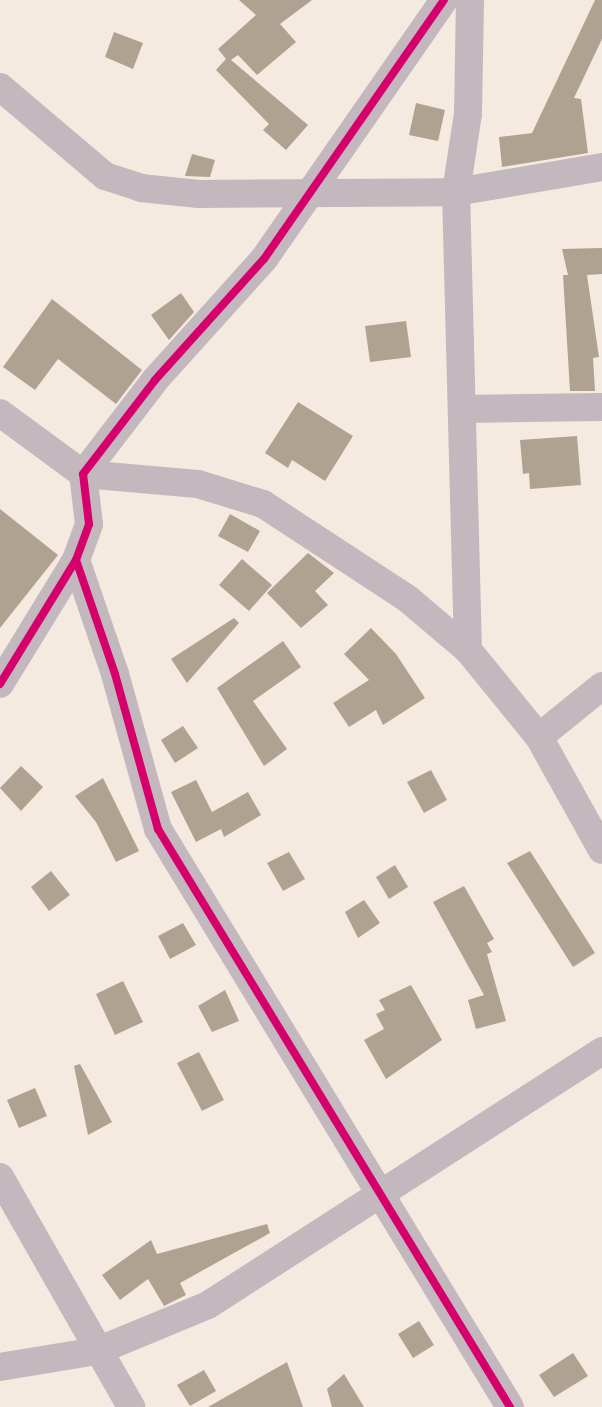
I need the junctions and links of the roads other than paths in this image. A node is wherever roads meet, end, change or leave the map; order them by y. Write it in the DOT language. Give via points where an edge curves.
graph roads {
  1 [pos="444,0"];
  2 [pos="470,0"];
  3 [pos="0,87"];
  4 [pos="602,166"];
  5 [pos="456,192"];
  6 [pos="311,194"];
  7 [pos="602,407"];
  8 [pos="463,409"];
  9 [pos="0,413"];
  10 [pos="83,474"];
  11 [pos="76,560"];
  12 [pos="468,650"];
  13 [pos="0,684"];
  14 [pos="602,686"];
  15 [pos="539,737"];
  16 [pos="602,850"];
  17 [pos="602,1051"];
  18 [pos="0,1177"];
  19 [pos="382,1191"];
  20 [pos="97,1351"];
  21 [pos="0,1367"];
  22 [pos="131,1407"];
  23 [pos="510,1407"];
  1 -- 6 [label="street"];
  2 -- 5 [label="street" via="468,114"];
  3 -- 6 [label="street" via="105,176 141,188 199,194"];
  4 -- 5 [label="street"];
  5 -- 6 [label="street"];
  5 -- 8 [label="street"];
  6 -- 10 [label="street" via="264,259 156,380"];
  7 -- 8 [label="street"];
  8 -- 12 [label="street"];
  9 -- 10 [label="street"];
  10 -- 11 [label="street" via="89,524"];
  10 -- 12 [label="street" via="198,484 263,504 408,599"];
  11 -- 13 [label="street"];
  11 -- 19 [label="street" via="116,674 158,829"];
  12 -- 15 [label="street"];
  14 -- 15 [label="street"];
  15 -- 16 [label="street"];
  17 -- 19 [label="street"];
  18 -- 20 [label="street"];
  19 -- 20 [label="street" via="208,1305"];
  19 -- 23 [label="street"];
  20 -- 21 [label="street"];
  20 -- 22 [label="street"];
}
